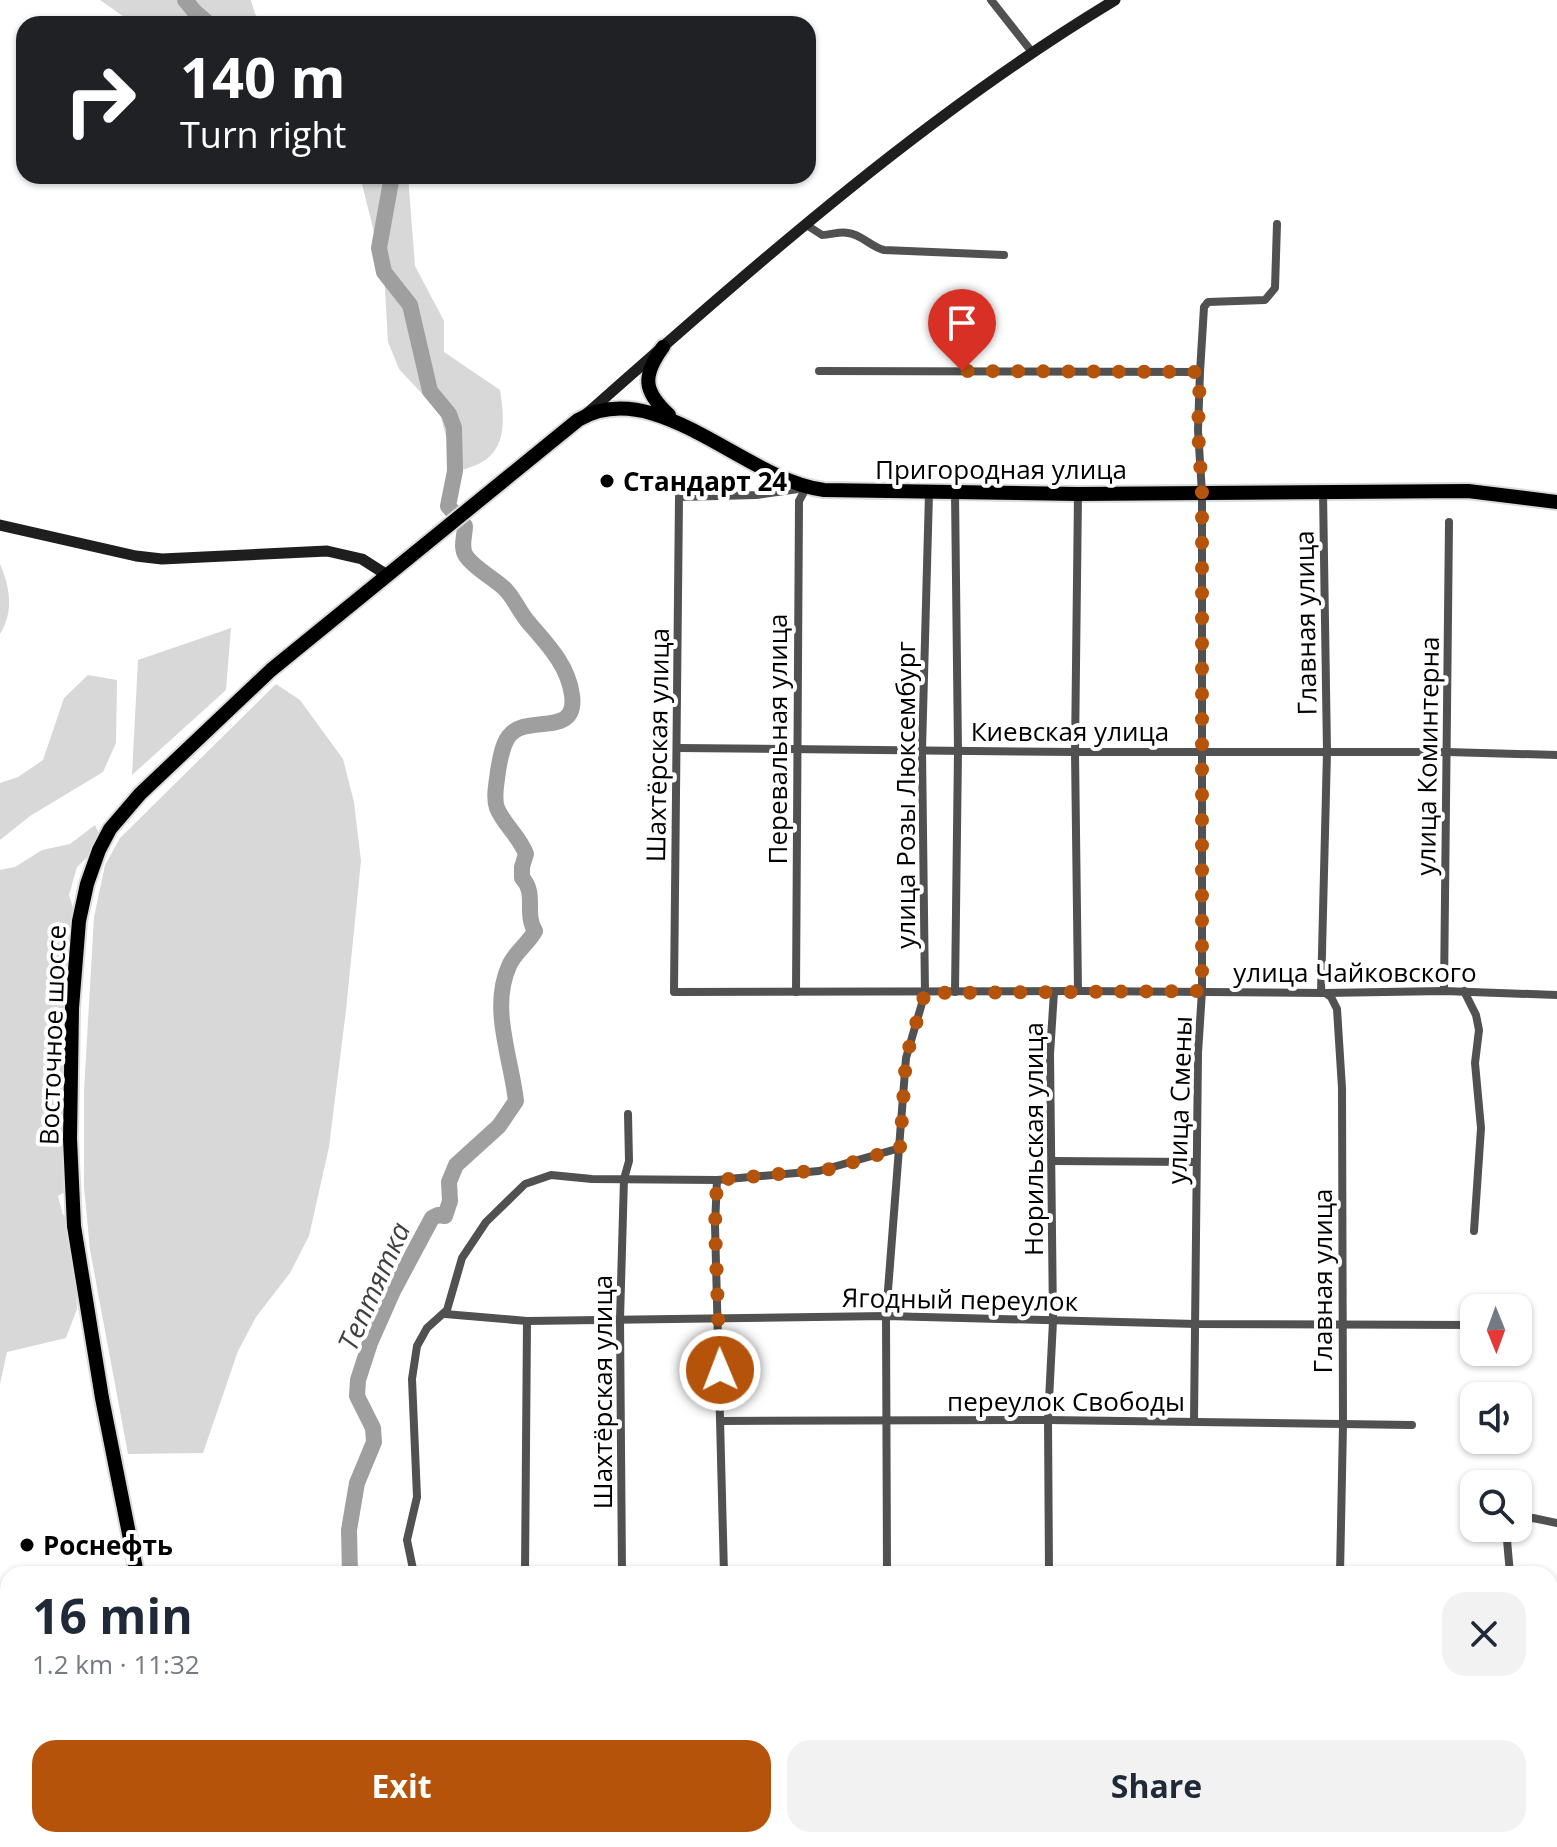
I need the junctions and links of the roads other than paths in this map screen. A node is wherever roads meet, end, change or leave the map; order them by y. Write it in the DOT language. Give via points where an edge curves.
graph roads {
  1 [pos="991,0"];
  2 [pos="1115,0"];
  3 [pos="1032,52"];
  4 [pos="805,224"];
  5 [pos="1277,224"];
  6 [pos="1004,255"];
  7 [pos="663,347"];
  8 [pos="819,371"];
  9 [pos="1200,372"];
  10 [pos="582,417"];
  11 [pos="675,421"];
  12 [pos="806,488"];
  13 [pos="1323,492"];
  14 [pos="929,493"];
  15 [pos="955,493"];
  16 [pos="1202,493"];
  17 [pos="1078,494"];
  18 [pos="1557,502"];
  19 [pos="1449,522"];
  20 [pos="0,525"];
  21 [pos="427,544"];
  22 [pos="387,575"];
  23 [pos="678,748"];
  24 [pos="796,750"];
  25 [pos="922,750"];
  26 [pos="958,751"];
  27 [pos="1075,752"];
  28 [pos="1203,752"];
  29 [pos="1327,752"];
  30 [pos="1447,752"];
  31 [pos="1557,755"];
  32 [pos="1078,991"];
  33 [pos="1202,991"];
  34 [pos="1444,991"];
  35 [pos="1464,991"];
  36 [pos="674,992"];
  37 [pos="796,992"];
  38 [pos="955,992"];
  39 [pos="1054,992"];
  40 [pos="925,993"];
  41 [pos="1323,993"];
  42 [pos="1557,995"];
  43 [pos="628,1114"];
  44 [pos="900,1148"];
  45 [pos="1052,1161"];
  46 [pos="1196,1162"];
  47 [pos="624,1179"];
  48 [pos="717,1180"];
  49 [pos="1474,1231"];
  50 [pos="445,1314"];
  51 [pos="886,1316"];
  52 [pos="620,1319"];
  53 [pos="718,1319"];
  54 [pos="527,1321"];
  55 [pos="1053,1321"];
  56 [pos="1342,1323"];
  57 [pos="1196,1324"];
  58 [pos="1460,1325"];
  59 [pos="1048,1420"];
  60 [pos="721,1421"];
  61 [pos="1194,1421"];
  62 [pos="885,1422"];
  63 [pos="1343,1425"];
  64 [pos="1412,1425"];
  65 [pos="1532,1518"];
  66 [pos="1557,1523"];
  67 [pos="1507,1542"];
  68 [pos="135,1566"];
  69 [pos="412,1566"];
  70 [pos="525,1566"];
  71 [pos="622,1566"];
  72 [pos="724,1566"];
  73 [pos="887,1566"];
  74 [pos="1049,1566"];
  75 [pos="1340,1566"];
  76 [pos="1509,1566"];
  1 -- 3 [label="street"];
  2 -- 3 [label="street"];
  3 -- 4 [label="street"];
  4 -- 6 [label="street" via="822,235 855,234 884,250"];
  4 -- 7 [label="street"];
  5 -- 9 [label="street, улица Смены" via="1272,295 1265,300 1208,302"];
  7 -- 10 [label="street"];
  7 -- 11 [label="highway" via="647,374 649,391"];
  8 -- 9 [label="street"];
  9 -- 16 [label="street, улица Смены"];
  10 -- 11 [label="highway, Пригородная улица" via="625,407"];
  10 -- 21 [label="highway, Пригородная улица"];
  11 -- 12 [label="highway, Пригородная улица" via="764,472"];
  12 -- 14 [label="highway, Пригородная улица"];
  12 -- 23 [label="street, Шахтёрская улица" via="679,497"];
  12 -- 24 [label="street, Перевальная улица" via="799,501"];
  13 -- 16 [label="highway, Пригородная улица"];
  13 -- 18 [label="highway, Пригородная улица" via="1468,491"];
  13 -- 29 [label="street, Главная улица"];
  14 -- 15 [label="highway, Пригородная улица"];
  14 -- 25 [label="street, улица Розы Люксембург"];
  15 -- 17 [label="highway, Пригородная улица"];
  15 -- 26 [label="street"];
  16 -- 17 [label="highway, Пригородная улица"];
  16 -- 28 [label="street, улица Смены"];
  17 -- 27 [label="street"];
  19 -- 30 [label="street, улица Коминтерна"];
  20 -- 22 [label="street" via="162,559 327,551 362,559"];
  21 -- 22 [label="highway, Восточное шоссе"];
  22 -- 68 [label="highway, Восточное шоссе" via="271,670 140,794 110,829 87,884 72,1008 74,1226"];
  23 -- 24 [label="street, Киевская улица"];
  23 -- 36 [label="street, Шахтёрская улица"];
  24 -- 25 [label="street, Киевская улица"];
  24 -- 37 [label="street, Перевальная улица"];
  25 -- 26 [label="street, Киевская улица"];
  25 -- 40 [label="street, улица Розы Люксембург"];
  26 -- 27 [label="street, Киевская улица"];
  26 -- 38 [label="street"];
  27 -- 28 [label="street, Киевская улица"];
  27 -- 32 [label="street"];
  28 -- 29 [label="street, Киевская улица"];
  28 -- 33 [label="street, улица Смены"];
  29 -- 30 [label="street, Киевская улица"];
  29 -- 41 [label="street, Главная улица"];
  30 -- 31 [label="street, Киевская улица"];
  30 -- 34 [label="street, улица Коминтерна"];
  32 -- 33 [label="street, улица Чайковского"];
  32 -- 39 [label="street, улица Чайковского"];
  33 -- 41 [label="street, улица Чайковского"];
  33 -- 46 [label="street, улица Смены"];
  34 -- 35 [label="street, улица Чайковского"];
  34 -- 41 [label="street, улица Чайковского"];
  35 -- 42 [label="street, улица Чайковского"];
  35 -- 49 [label="street" via="1479,1030 1475,1063 1481,1128"];
  36 -- 37 [label="street, улица Чайковского"];
  37 -- 40 [label="street, улица Чайковского"];
  38 -- 39 [label="street, улица Чайковского"];
  38 -- 40 [label="street, улица Чайковского"];
  39 -- 45 [label="street, Норильская улица"];
  40 -- 44 [label="street, улица Розы Люксембург" via="906,1058"];
  41 -- 56 [label="street, Главная улица" via="1337,1009 1340,1045"];
  43 -- 47 [label="street, Шахтёрская улица"];
  44 -- 48 [label="street" via="831,1169"];
  44 -- 51 [label="street, улица Розы Люксембург"];
  45 -- 46 [label="street"];
  45 -- 55 [label="street, Норильская улица"];
  46 -- 57 [label="street, улица Смены"];
  47 -- 48 [label="street"];
  47 -- 50 [label="street" via="551,1175 525,1184 486,1222 462,1258"];
  47 -- 52 [label="street, Шахтёрская улица"];
  48 -- 53 [label="street"];
  50 -- 54 [label="street, Ягодный переулок"];
  50 -- 69 [label="street" via="420,1338 412,1379 417,1497 407,1540"];
  51 -- 53 [label="street, Ягодный переулок"];
  51 -- 55 [label="street, Ягодный переулок"];
  51 -- 62 [label="street, улица Розы Люксембург"];
  52 -- 53 [label="street, Ягодный переулок"];
  52 -- 54 [label="street, Ягодный переулок"];
  52 -- 71 [label="street, Шахтёрская улица"];
  53 -- 60 [label="street"];
  54 -- 70 [label="street"];
  55 -- 57 [label="street, Ягодный переулок"];
  55 -- 59 [label="street, Норильская улица"];
  56 -- 57 [label="street, Ягодный переулок"];
  56 -- 58 [label="street, Ягодный переулок"];
  56 -- 63 [label="street, Главная улица"];
  57 -- 61 [label="street, улица Смены"];
  59 -- 61 [label="street, переулок Свободы"];
  59 -- 62 [label="street, переулок Свободы"];
  59 -- 74 [label="street, Норильская улица"];
  60 -- 62 [label="street, переулок Свободы"];
  60 -- 72 [label="street"];
  61 -- 63 [label="street, переулок Свободы"];
  62 -- 73 [label="street, улица Розы Люксембург"];
  63 -- 64 [label="street, переулок Свободы"];
  63 -- 75 [label="street, Главная улица"];
  65 -- 66 [label="street"];
  67 -- 76 [label="street"];
}
